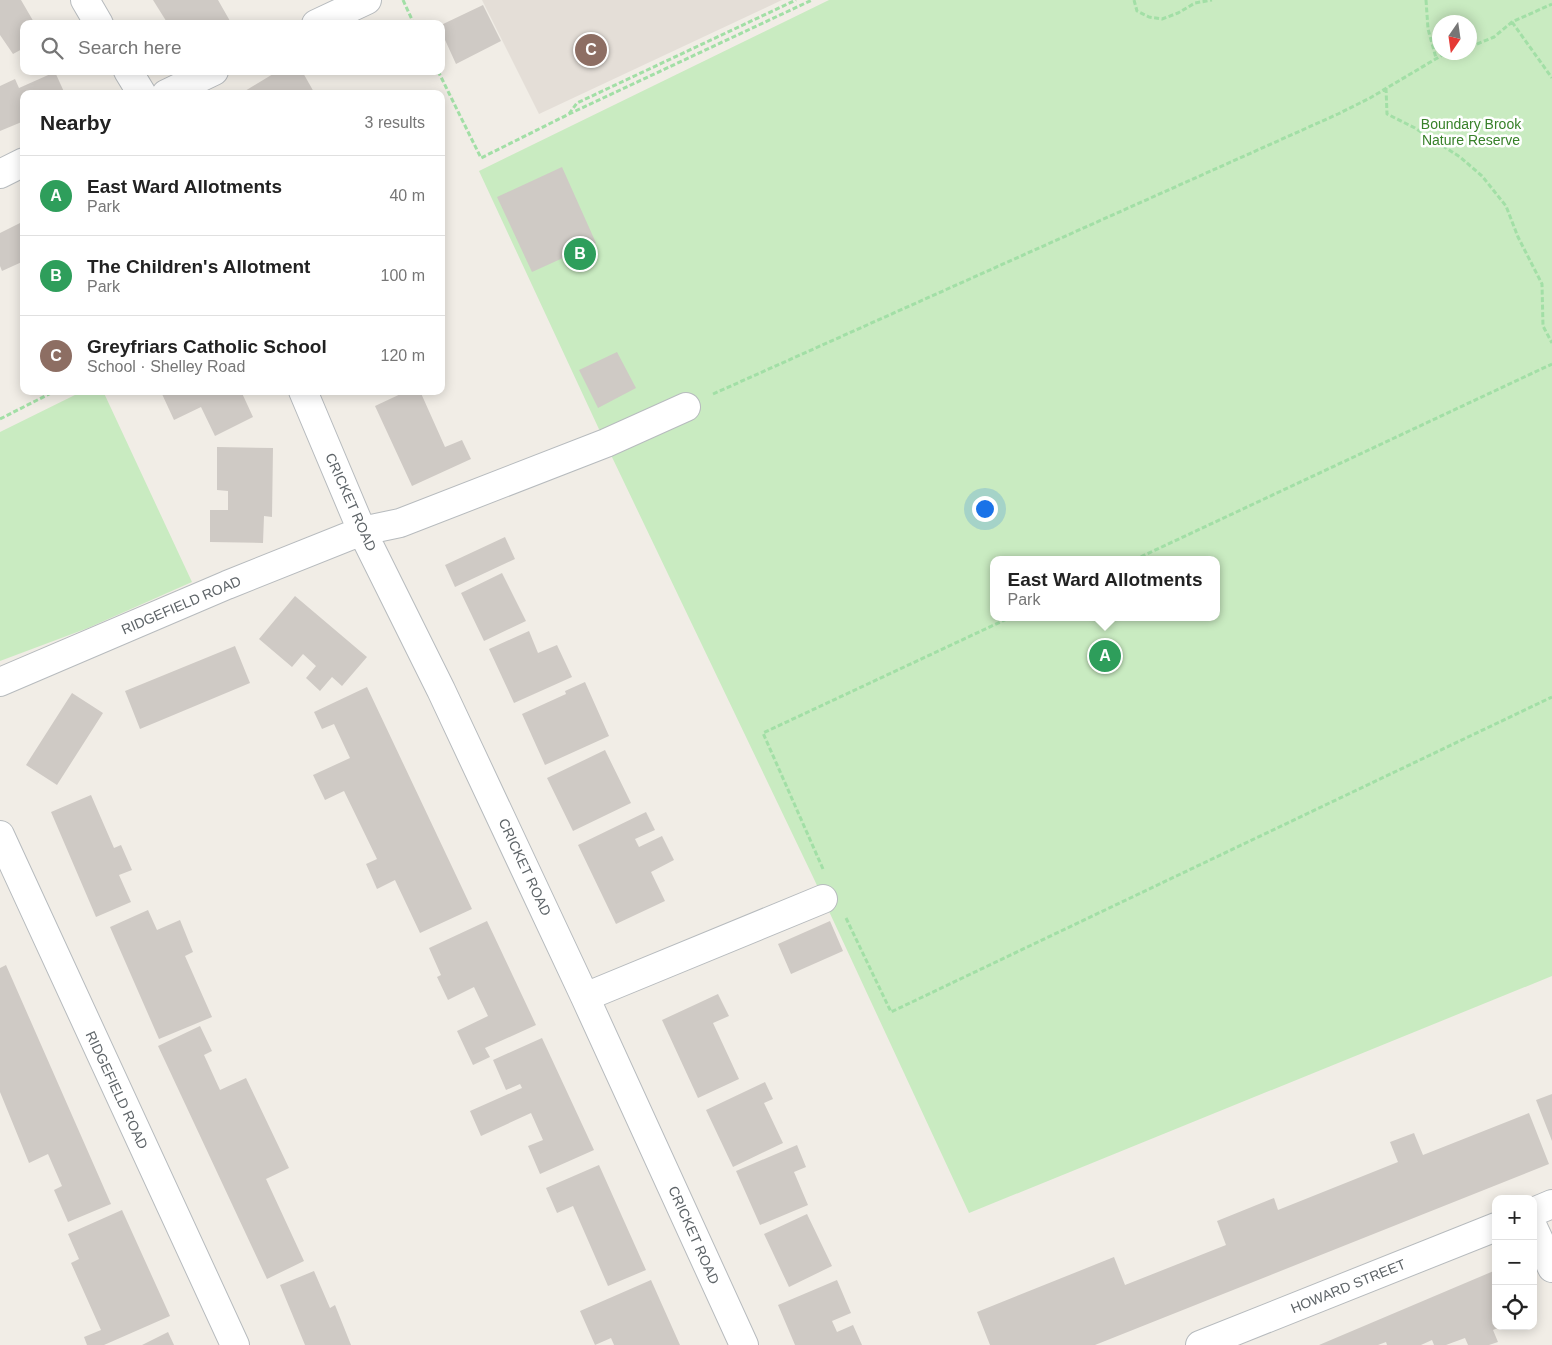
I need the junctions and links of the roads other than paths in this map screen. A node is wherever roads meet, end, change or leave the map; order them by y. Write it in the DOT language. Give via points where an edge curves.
graph roads {
  1 [pos="85,0"];
  2 [pos="367,0"];
  3 [pos="97,20"];
  4 [pos="324,20"];
  5 [pos="130,75"];
  6 [pos="206,75"];
  7 [pos="140,90"];
  8 [pos="174,90"];
  9 [pos="20,164"];
  10 [pos="0,174"];
  11 [pos="305,395"];
  12 [pos="686,407"];
  13 [pos="362,531"];
  14 [pos="0,682"];
  15 [pos="0,834"];
  16 [pos="828,896"];
  17 [pos="585,996"];
  18 [pos="1552,1204"];
  19 [pos="1537,1210"];
  20 [pos="1492,1229"];
  21 [pos="1537,1236"];
  22 [pos="1552,1268"];
  23 [pos="1208,1343"];
  24 [pos="235,1345"];
  25 [pos="744,1345"];
  1 -- 3 [label="street"];
  2 -- 4 [label="street"];
  5 -- 7 [label="street"];
  6 -- 8 [label="street"];
  9 -- 10 [label="street"];
  11 -- 13 [label="street, CRICKET ROAD"];
  12 -- 13 [label="street, RIDGEFIELD ROAD" via="606,443 400,523"];
  13 -- 14 [label="street, RIDGEFIELD ROAD"];
  13 -- 17 [label="street, CRICKET ROAD"];
  15 -- 24 [label="street, RIDGEFIELD ROAD"];
  16 -- 17 [label="street"];
  17 -- 25 [label="street, CRICKET ROAD"];
  18 -- 19 [label="street"];
  20 -- 23 [label="street, HOWARD STREET"];
  21 -- 22 [label="street"];
}
